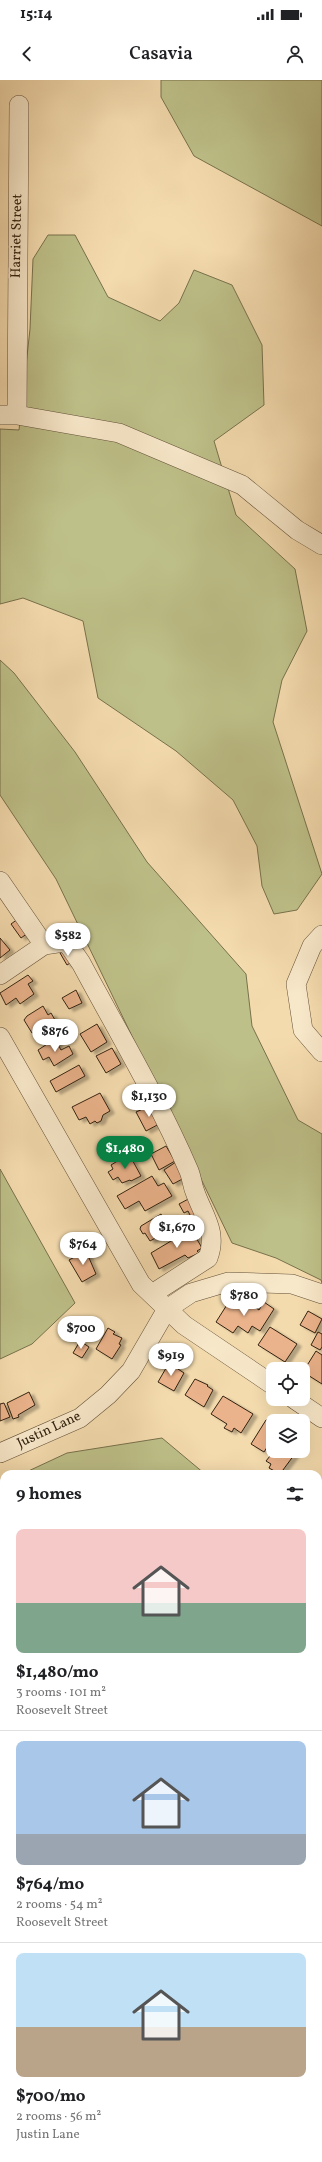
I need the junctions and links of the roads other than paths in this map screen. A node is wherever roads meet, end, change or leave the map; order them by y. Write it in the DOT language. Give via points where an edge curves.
graph roads {
  1 [pos="19,105"];
  2 [pos="9,415"];
  3 [pos="322,545"];
  4 [pos="0,881"];
  5 [pos="322,935"];
  6 [pos="44,945"];
  7 [pos="0,976"];
  8 [pos="0,1037"];
  9 [pos="322,1052"];
  10 [pos="152,1294"];
  11 [pos="322,1294"];
  12 [pos="167,1309"];
  13 [pos="266,1380"];
  14 [pos="304,1406"];
  15 [pos="322,1418"];
  16 [pos="0,1453"];
  1 -- 2 [label="street, Harriet Street"];
  2 -- 3 [label="street" via="119,433 242,484 297,530"];
  4 -- 6 [label="street"];
  5 -- 9 [label="street" via="312,946 296,984 303,1030"];
  6 -- 7 [label="street"];
  6 -- 10 [label="street" via="64,942 81,963 153,1093 208,1218 212,1249 208,1258"];
  8 -- 10 [label="street" via="141,1284"];
  10 -- 12 [label="street"];
  11 -- 12 [label="street" via="292,1284 228,1282 191,1293"];
  12 -- 13 [label="street" via="184,1325"];
  12 -- 16 [label="street, Justin Lane" via="131,1371 108,1396 80,1418"];
  14 -- 15 [label="street"];
}
